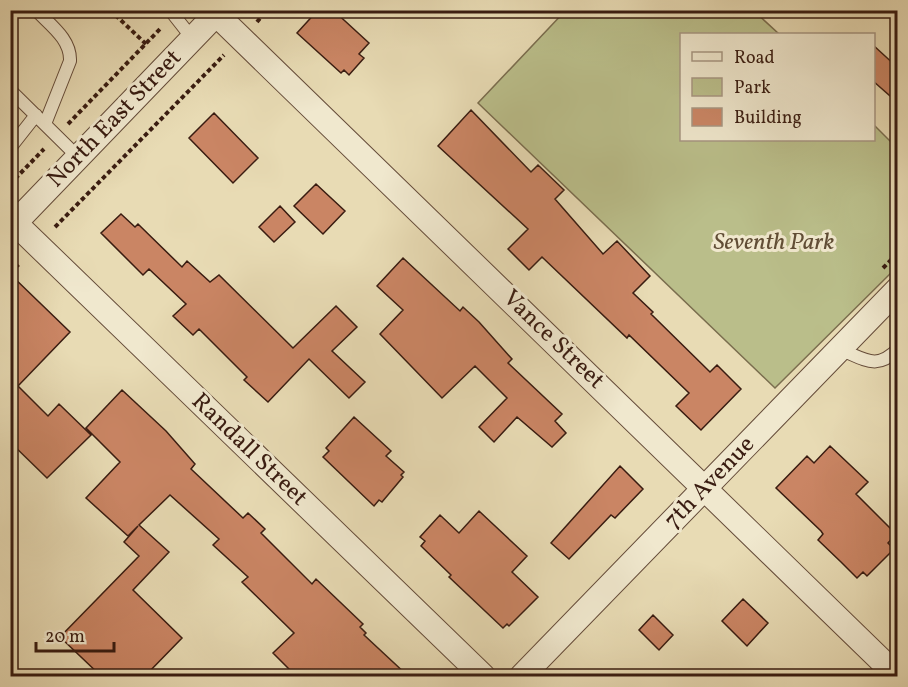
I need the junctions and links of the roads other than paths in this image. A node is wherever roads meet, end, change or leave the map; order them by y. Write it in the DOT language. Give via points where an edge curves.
graph roads {
  1 [pos="36,10"];
  2 [pos="218,12"];
  3 [pos="171,13"];
  4 [pos="192,38"];
  5 [pos="10,90"];
  6 [pos="41,119"];
  7 [pos="10,148"];
  8 [pos="78,157"];
  9 [pos="12,222"];
  10 [pos="897,289"];
  11 [pos="839,349"];
  12 [pos="897,349"];
  13 [pos="705,488"];
  14 [pos="888,667"];
  15 [pos="483,676"];
  16 [pos="522,676"];
  1 -- 6 [label="lane" via="71,51 70,61"];
  2 -- 4 [label="street, North East Street"];
  2 -- 13 [label="street, Vance Street"];
  3 -- 4 [label="lane"];
  4 -- 8 [label="street, North East Street"];
  5 -- 6 [label="lane"];
  6 -- 7 [label="lane"];
  6 -- 8 [label="lane"];
  8 -- 9 [label="street, North East Street"];
  9 -- 15 [label="street, Randall Street"];
  10 -- 11 [label="street, 7th Avenue"];
  11 -- 12 [label="lane" via="876,363 886,362"];
  11 -- 13 [label="street, 7th Avenue"];
  13 -- 14 [label="street, Vance Street"];
  13 -- 16 [label="street, 7th Avenue"];
}
